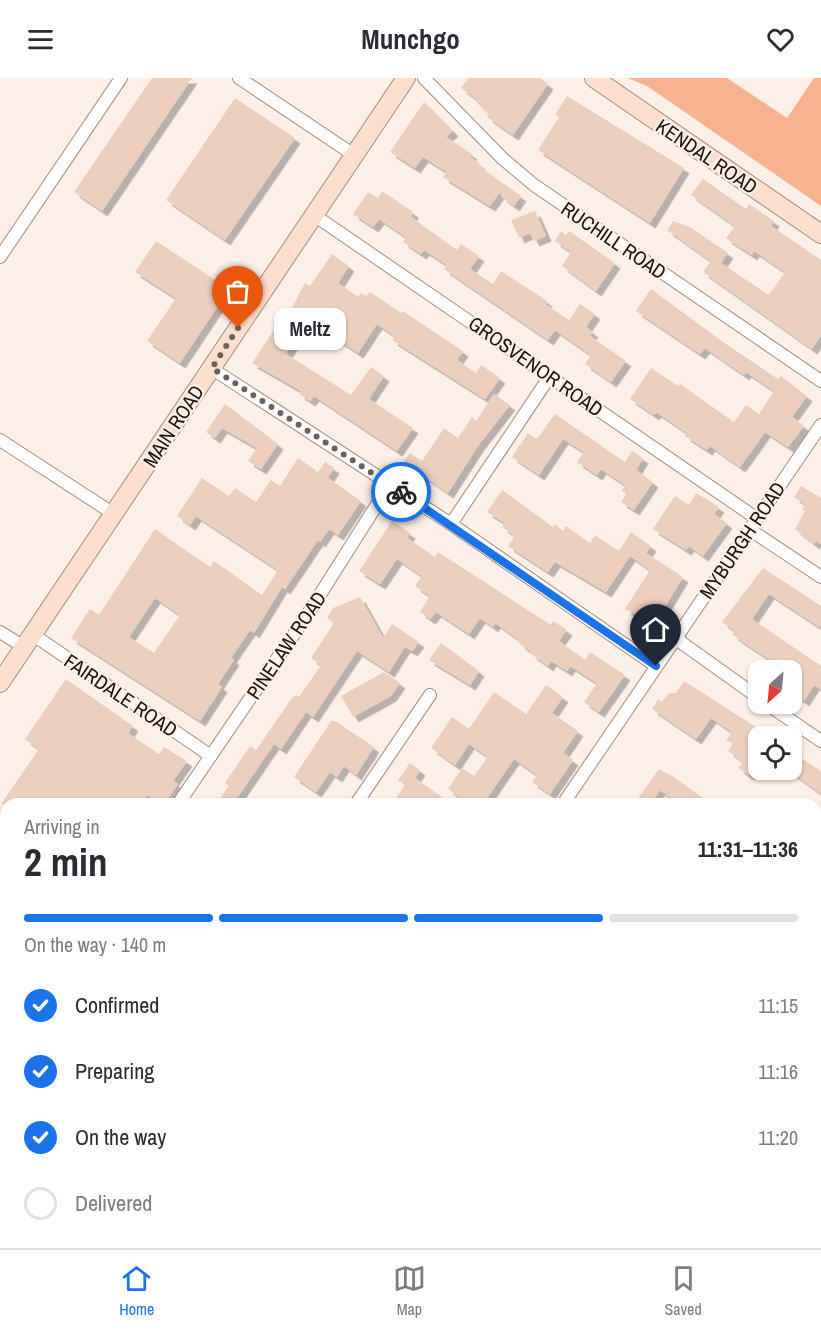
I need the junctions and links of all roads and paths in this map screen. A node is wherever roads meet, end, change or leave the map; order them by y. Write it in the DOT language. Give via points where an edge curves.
graph roads {
  1 [pos="121,78"];
  2 [pos="239,78"];
  3 [pos="406,78"];
  4 [pos="424,78"];
  5 [pos="594,78"];
  6 [pos="354,154"];
  7 [pos="314,215"];
  8 [pos="821,234"];
  9 [pos="0,257"];
  10 [pos="212,368"];
  11 [pos="550,376"];
  12 [pos="821,381"];
  13 [pos="821,425"];
  14 [pos="0,440"];
  15 [pos="390,484"];
  16 [pos="114,514"];
  17 [pos="756,518"];
  18 [pos="451,524"];
  19 [pos="749,529"];
  20 [pos="821,577"];
  21 [pos="0,632"];
  22 [pos="675,638"];
  23 [pos="28,641"];
  24 [pos="656,666"];
  25 [pos="0,683"];
  26 [pos="748,690"];
  27 [pos="430,695"];
  28 [pos="782,714"];
  29 [pos="821,741"];
  30 [pos="211,756"];
  31 [pos="182,798"];
  32 [pos="360,798"];
  33 [pos="567,798"];
  1 -- 9 [label="street"];
  2 -- 6 [label="street"];
  3 -- 6 [label="main road, MAIN ROAD"];
  4 -- 12 [label="street, RUCHILL ROAD" via="534,185"];
  5 -- 8 [label="main road, KENDAL ROAD"];
  6 -- 7 [label="main road, MAIN ROAD"];
  7 -- 10 [label="main road, MAIN ROAD"];
  7 -- 11 [label="street, GROSVENOR ROAD"];
  10 -- 15 [label="street"];
  10 -- 16 [label="main road, MAIN ROAD"];
  11 -- 17 [label="street, GROSVENOR ROAD"];
  11 -- 18 [label="street"];
  13 -- 17 [label="street, MYBURGH ROAD"];
  14 -- 16 [label="street"];
  15 -- 18 [label="street"];
  15 -- 30 [label="street, PINELAW ROAD"];
  16 -- 23 [label="main road, MAIN ROAD"];
  17 -- 19 [label="street, MYBURGH ROAD"];
  18 -- 24 [label="street"];
  19 -- 20 [label="street"];
  19 -- 22 [label="street, MYBURGH ROAD"];
  21 -- 23 [label="street, FAIRDALE ROAD"];
  22 -- 24 [label="street, MYBURGH ROAD"];
  22 -- 26 [label="street"];
  23 -- 25 [label="main road, MAIN ROAD"];
  23 -- 30 [label="street, FAIRDALE ROAD"];
  24 -- 33 [label="street, MYBURGH ROAD"];
  27 -- 32 [label="street"];
  28 -- 29 [label="street"];
  30 -- 31 [label="street, PINELAW ROAD"];
}
